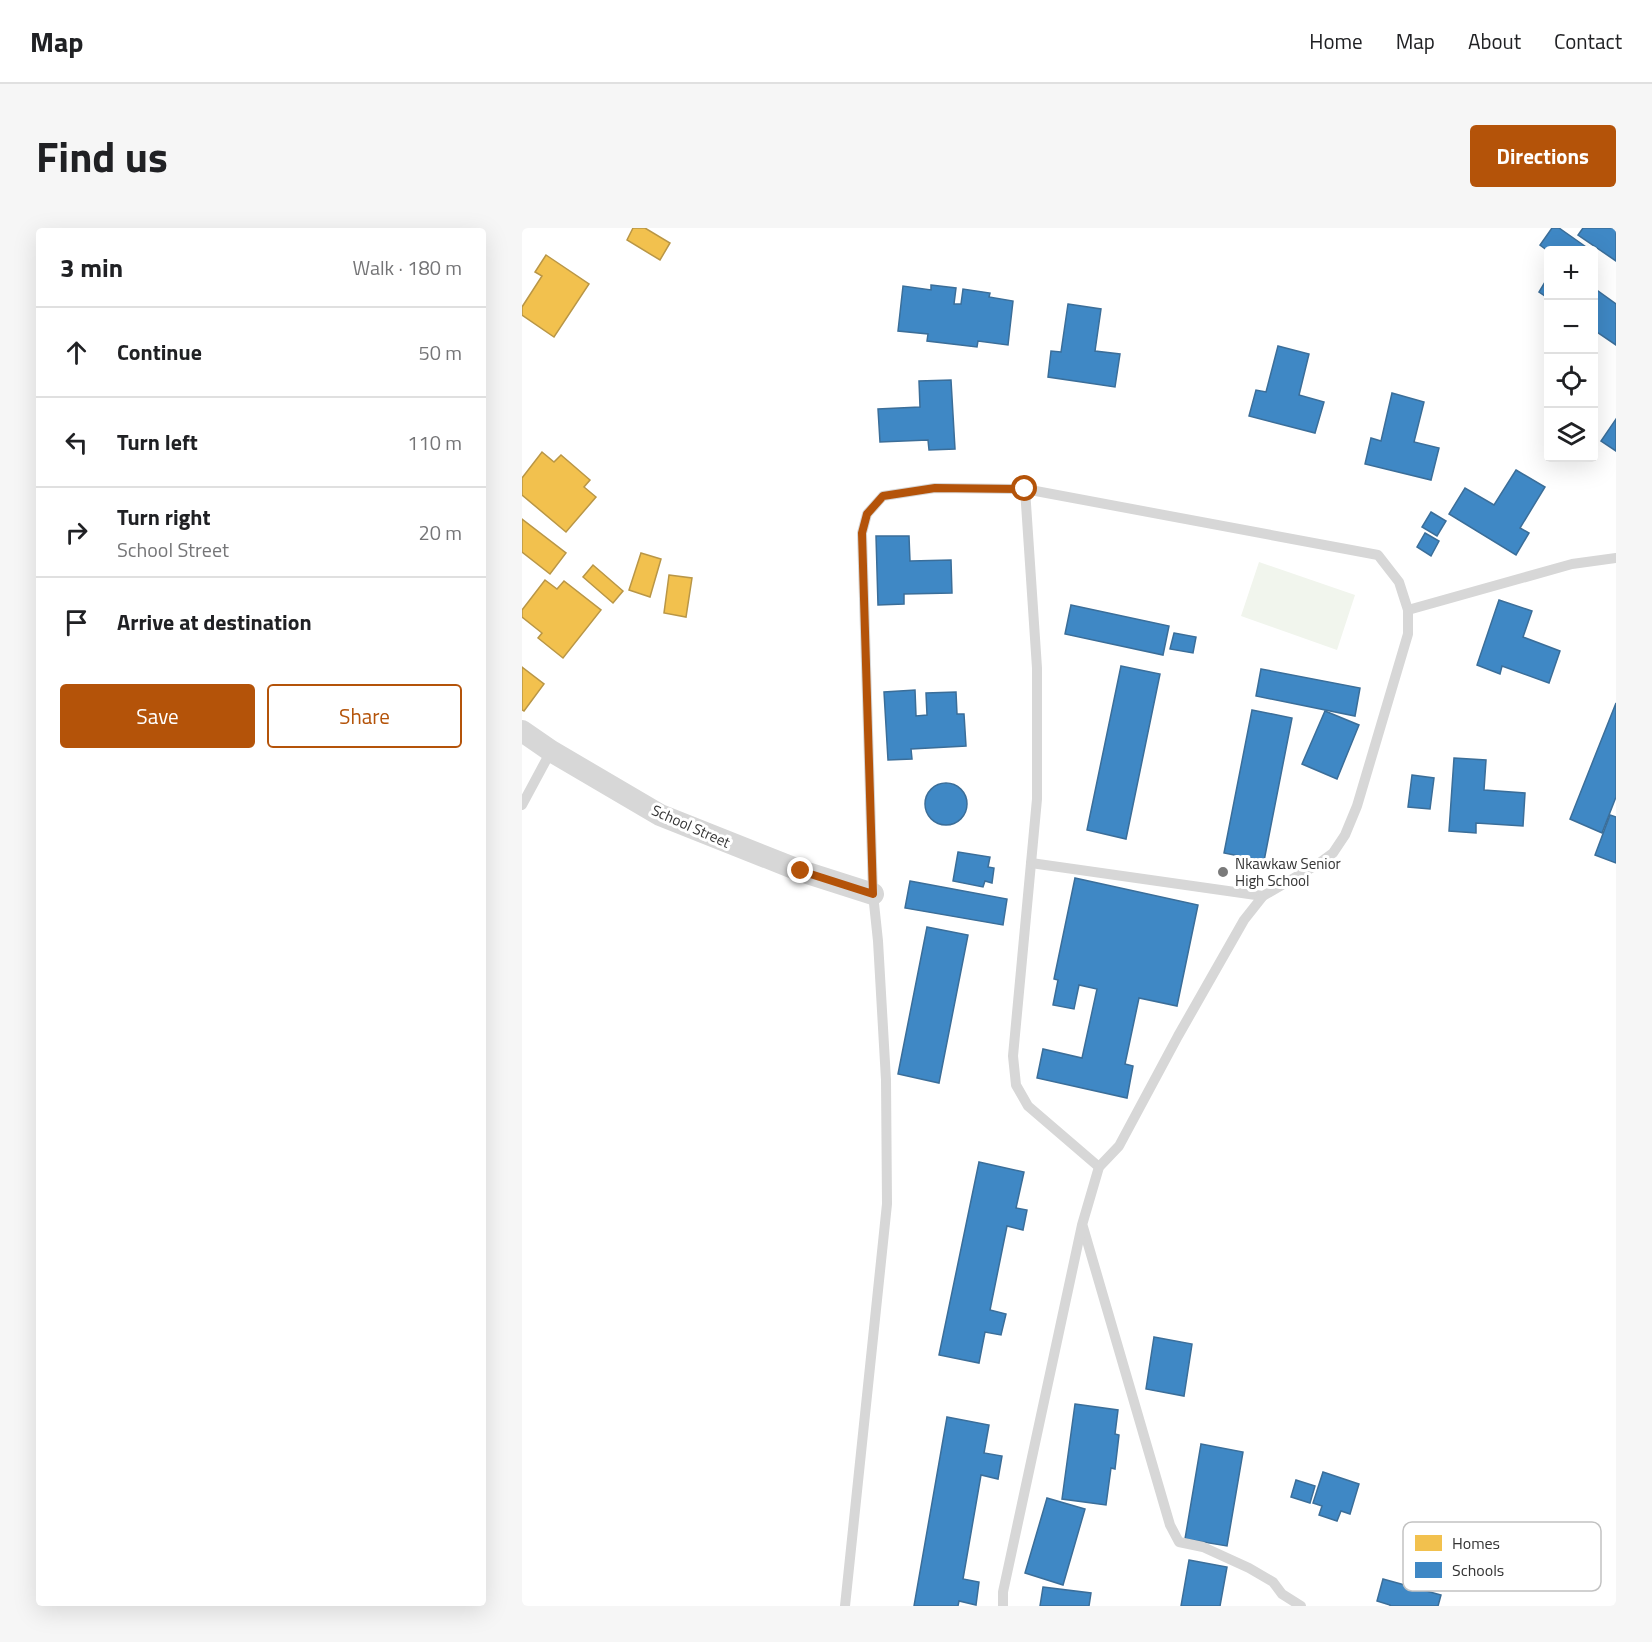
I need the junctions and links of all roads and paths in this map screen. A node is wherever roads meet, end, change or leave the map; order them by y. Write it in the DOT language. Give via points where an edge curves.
graph roads {
  1 [pos="1025,489"];
  2 [pos="1616,558"];
  3 [pos="1408,610"];
  4 [pos="522,730"];
  5 [pos="550,751"];
  6 [pos="522,805"];
  7 [pos="1031,863"];
  8 [pos="873,894"];
  9 [pos="1263,896"];
  10 [pos="1099,1167"];
  11 [pos="1082,1226"];
  12 [pos="845,1606"];
  13 [pos="1003,1606"];
  14 [pos="1301,1606"];
  1 -- 3 [label="lane" via="1378,555 1399,582"];
  1 -- 7 [label="lane" via="1037,668 1037,800"];
  1 -- 8 [label="lane" via="925,490 883,496 867,514 862,533"];
  2 -- 3 [label="lane" via="1572,564"];
  3 -- 9 [label="lane" via="1408,634 1345,835 1333,853"];
  4 -- 5 [label="street, School Street"];
  5 -- 6 [label="lane"];
  5 -- 8 [label="street, School Street" via="660,815 750,852"];
  7 -- 9 [label="lane"];
  7 -- 10 [label="lane" via="1013,1056 1016,1085 1028,1106"];
  8 -- 12 [label="lane" via="886,1080 887,1204"];
  9 -- 10 [label="lane" via="1244,920 1119,1146"];
  10 -- 11 [label="lane"];
  11 -- 13 [label="lane" via="1005,1580"];
  11 -- 14 [label="lane" via="1170,1525 1179,1542 1203,1547 1249,1568 1273,1581 1282,1594"];
}
